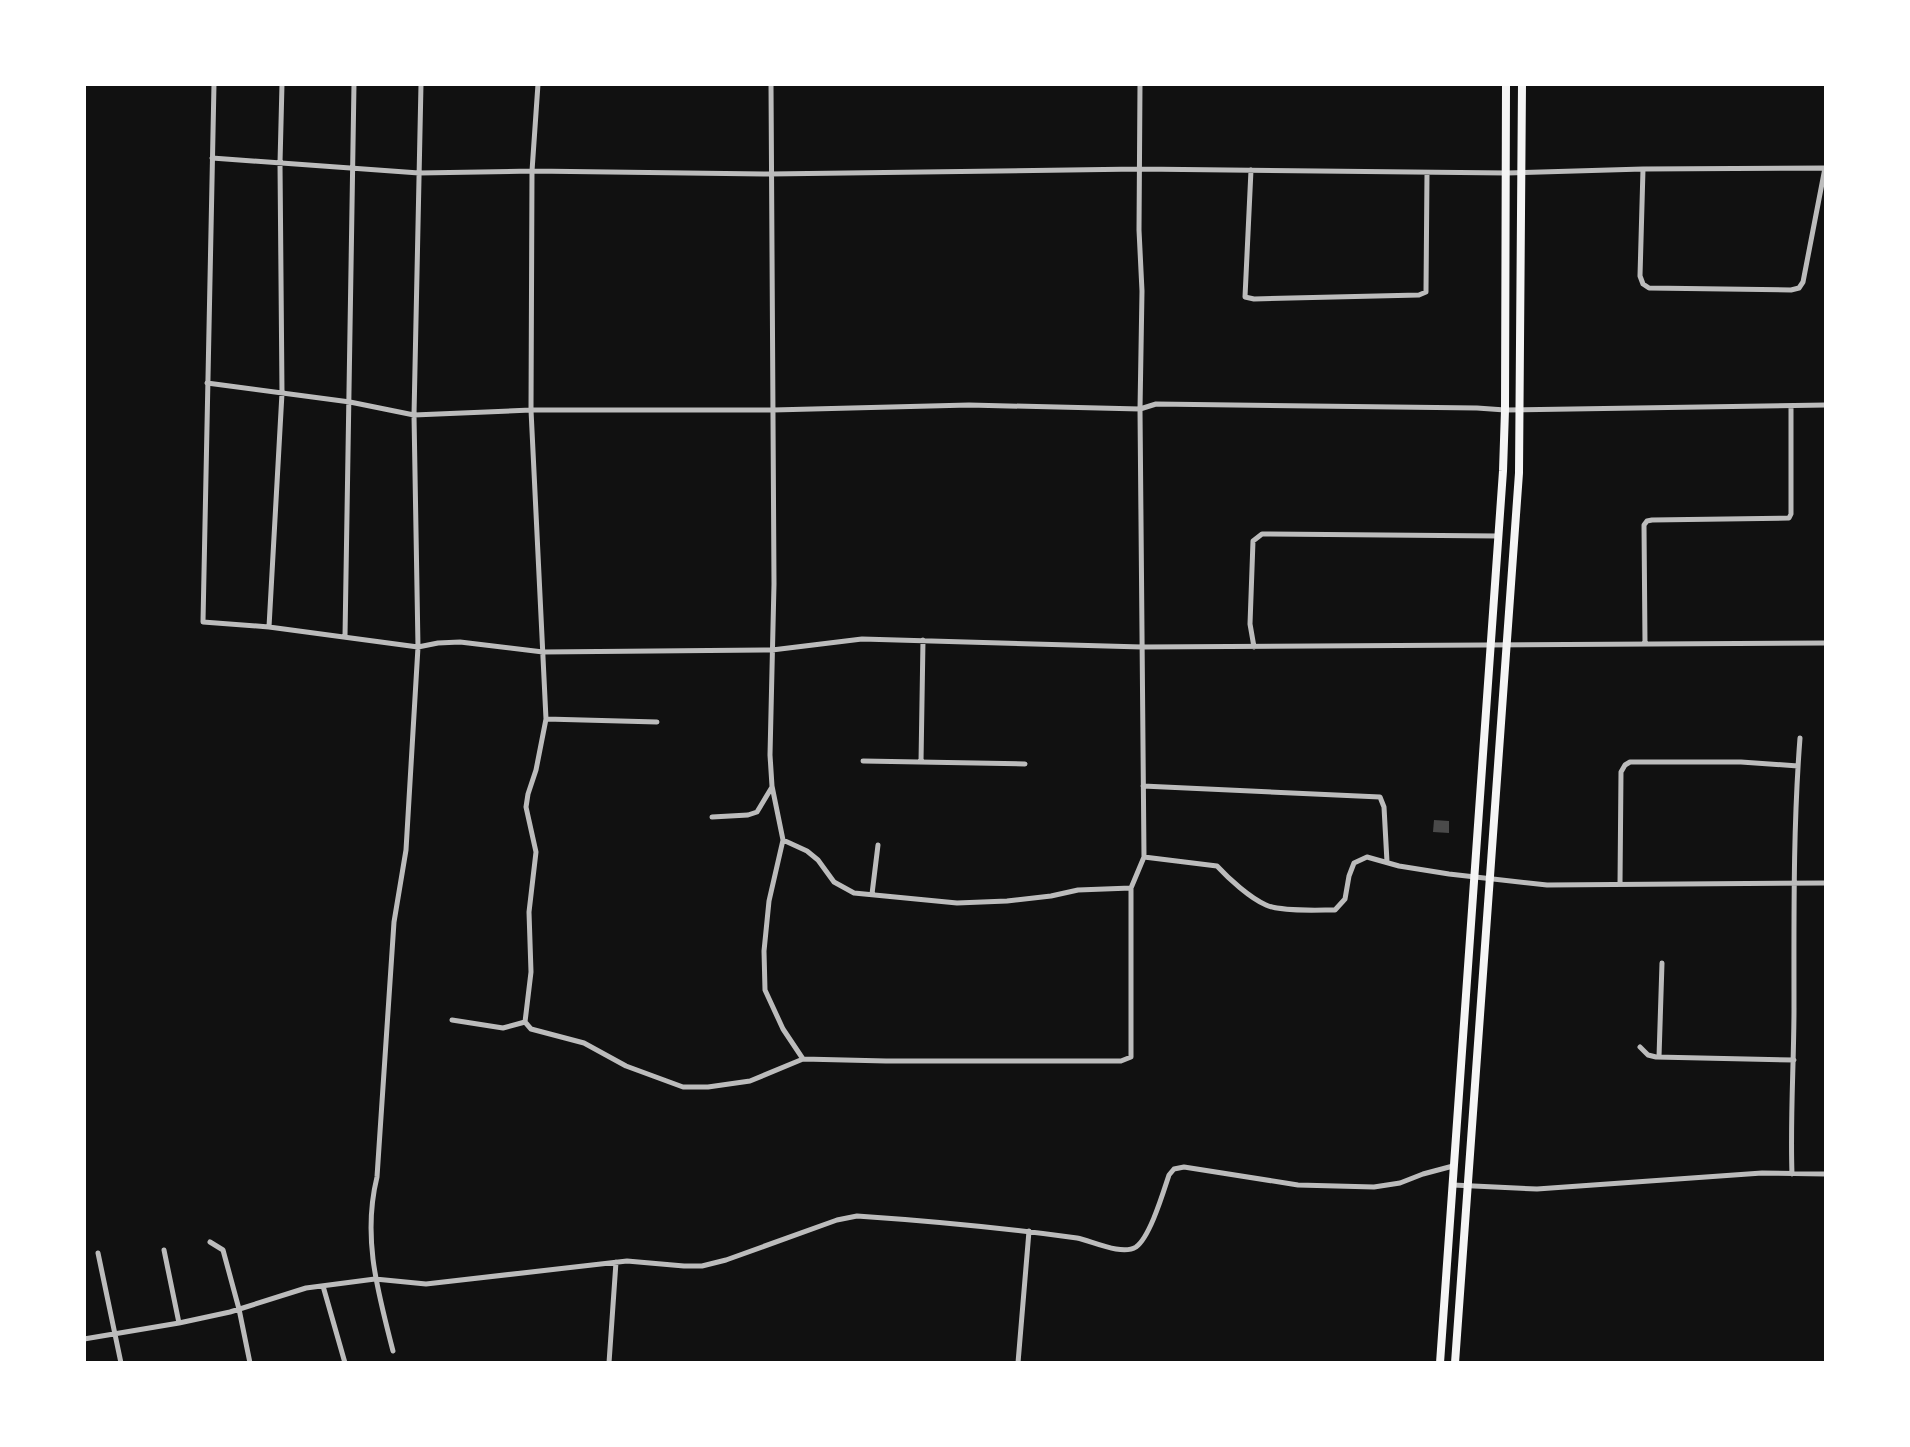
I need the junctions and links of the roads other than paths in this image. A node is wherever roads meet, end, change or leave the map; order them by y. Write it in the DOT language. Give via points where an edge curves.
graph roads {
  1 [pos="214,84"];
  2 [pos="282,84"];
  3 [pos="354,84"];
  4 [pos="421,84"];
  5 [pos="538,84"];
  6 [pos="771,84"];
  7 [pos="1140,84"];
  8 [pos="1506,84"];
  9 [pos="1522,84"];
  10 [pos="212,158"];
  11 [pos="280,163"];
  12 [pos="1826,168"];
  13 [pos="352,169"];
  14 [pos="1139,169"];
  15 [pos="1643,169"];
  16 [pos="1251,170"];
  17 [pos="532,171"];
  18 [pos="419,173"];
  19 [pos="1427,173"];
  20 [pos="1507,173"];
  21 [pos="1523,173"];
  22 [pos="770,174"];
  23 [pos="207,383"];
  24 [pos="282,393"];
  25 [pos="350,402"];
  26 [pos="1826,405"];
  27 [pos="1791,406"];
  28 [pos="1140,409"];
  29 [pos="531,410"];
  30 [pos="773,410"];
  31 [pos="1505,410"];
  32 [pos="1521,410"];
  33 [pos="414,415"];
  34 [pos="1499,536"];
  35 [pos="269,627"];
  36 [pos="345,637"];
  37 [pos="923,640"];
  38 [pos="1645,643"];
  39 [pos="1826,643"];
  40 [pos="1491,646"];
  41 [pos="1507,646"];
  42 [pos="418,647"];
  43 [pos="1142,647"];
  44 [pos="1254,647"];
  45 [pos="772,650"];
  46 [pos="543,652"];
  47 [pos="546,719"];
  48 [pos="657,722"];
  49 [pos="1800,738"];
  50 [pos="863,761"];
  51 [pos="921,762"];
  52 [pos="1025,764"];
  53 [pos="1798,766"];
  54 [pos="772,786"];
  55 [pos="1143,786"];
  56 [pos="712,817"];
  57 [pos="783,840"];
  58 [pos="878,845"];
  59 [pos="1144,857"];
  60 [pos="1387,862"];
  61 [pos="1475,877"];
  62 [pos="1490,879"];
  63 [pos="1795,883"];
  64 [pos="1826,883"];
  65 [pos="1620,884"];
  66 [pos="1131,888"];
  67 [pos="872,894"];
  68 [pos="1662,963"];
  69 [pos="452,1020"];
  70 [pos="525,1022"];
  71 [pos="1640,1047"];
  72 [pos="1659,1057"];
  73 [pos="803,1059"];
  74 [pos="1794,1060"];
  75 [pos="1460,1086"];
  76 [pos="1475,1087"];
  77 [pos="1454,1166"];
  78 [pos="1792,1174"];
  79 [pos="1826,1174"];
  80 [pos="1453,1185"];
  81 [pos="1468,1186"];
  82 [pos="1029,1231"];
  83 [pos="210,1242"];
  84 [pos="164,1250"];
  85 [pos="98,1253"];
  86 [pos="616,1262"];
  87 [pos="375,1279"];
  88 [pos="323,1286"];
  89 [pos="239,1309"];
  90 [pos="179,1323"];
  91 [pos="115,1333"];
  92 [pos="84,1339"];
  93 [pos="393,1351"];
  94 [pos="121,1363"];
  95 [pos="250,1363"];
  96 [pos="345,1363"];
  97 [pos="609,1363"];
  98 [pos="1018,1363"];
  99 [pos="1440,1363"];
  100 [pos="1455,1363"];
  1 -- 10 [label="street"];
  2 -- 11 [label="street"];
  3 -- 13 [label="street"];
  4 -- 18 [label="street"];
  5 -- 17 [label="street"];
  6 -- 22 [label="street"];
  7 -- 14 [label="street"];
  8 -- 20 [label="main road"];
  9 -- 21 [label="main road"];
  10 -- 11 [label="street"];
  10 -- 23 [label="street"];
  11 -- 13 [label="street"];
  11 -- 24 [label="street"];
  12 -- 15 [label="street"];
  12 -- 15 [label="street" via="1803,282 1791,290 1643,284"];
  13 -- 18 [label="street"];
  13 -- 25 [label="street"];
  14 -- 16 [label="street"];
  14 -- 22 [label="street"];
  14 -- 28 [label="street"];
  15 -- 21 [label="street"];
  16 -- 19 [label="street"];
  16 -- 19 [label="street" via="1245,297 1254,299 1426,292"];
  17 -- 18 [label="street"];
  17 -- 22 [label="street"];
  17 -- 29 [label="street"];
  18 -- 33 [label="street"];
  19 -- 20 [label="street"];
  20 -- 21 [label="street"];
  20 -- 31 [label="main road"];
  21 -- 32 [label="main road"];
  22 -- 30 [label="street"];
  23 -- 24 [label="street"];
  23 -- 35 [label="street" via="203,622"];
  24 -- 25 [label="street"];
  24 -- 35 [label="street"];
  25 -- 33 [label="street"];
  25 -- 36 [label="street"];
  26 -- 27 [label="street"];
  27 -- 32 [label="street"];
  27 -- 38 [label="street" via="1789,518 1652,520 1644,525"];
  28 -- 30 [label="street" via="969,405"];
  28 -- 31 [label="street" via="1156,404"];
  28 -- 43 [label="street"];
  29 -- 30 [label="street"];
  29 -- 33 [label="street"];
  29 -- 46 [label="street"];
  30 -- 45 [label="street"];
  31 -- 32 [label="street"];
  31 -- 34 [label="main road"];
  32 -- 41 [label="main road"];
  33 -- 42 [label="street"];
  34 -- 40 [label="main road"];
  34 -- 44 [label="street" via="1262,534 1253,541"];
  35 -- 36 [label="street"];
  36 -- 42 [label="street"];
  37 -- 43 [label="street"];
  37 -- 45 [label="street" via="862,639"];
  37 -- 51 [label="street"];
  38 -- 39 [label="street"];
  38 -- 41 [label="street"];
  40 -- 41 [label="street"];
  40 -- 44 [label="street"];
  40 -- 61 [label="main road"];
  41 -- 62 [label="main road"];
  42 -- 46 [label="street" via="460,642"];
  42 -- 87 [label="street" via="406,850 394,922 373,1194 370,1243"];
  43 -- 44 [label="street"];
  43 -- 55 [label="street"];
  45 -- 46 [label="street"];
  45 -- 54 [label="street"];
  46 -- 47 [label="street"];
  47 -- 48 [label="street"];
  47 -- 70 [label="street" via="526,807 536,852"];
  49 -- 53 [label="street"];
  50 -- 51 [label="street"];
  51 -- 52 [label="street"];
  53 -- 63 [label="street"];
  53 -- 65 [label="street" via="1625,765"];
  54 -- 56 [label="street" via="757,812"];
  54 -- 57 [label="street"];
  55 -- 59 [label="street"];
  55 -- 60 [label="street" via="1380,797"];
  57 -- 67 [label="street" via="818,860 834,882 854,893"];
  57 -- 73 [label="street" via="769,901 765,990"];
  58 -- 67 [label="street"];
  59 -- 60 [label="street" via="1217,866 1267,906 1304,910 1335,910 1345,899 1354,863 1367,857"];
  59 -- 66 [label="street"];
  60 -- 61 [label="street"];
  61 -- 62 [label="street"];
  61 -- 75 [label="main road"];
  62 -- 65 [label="street"];
  62 -- 76 [label="main road"];
  63 -- 64 [label="street"];
  63 -- 65 [label="street"];
  63 -- 74 [label="street"];
  66 -- 67 [label="street" via="957,903"];
  66 -- 73 [label="street" via="1131,1057"];
  68 -- 72 [label="street"];
  69 -- 70 [label="street" via="503,1028"];
  70 -- 73 [label="street" via="531,1029 584,1043 683,1087 750,1081"];
  71 -- 72 [label="street"];
  72 -- 74 [label="street"];
  74 -- 78 [label="street"];
  75 -- 76 [label="main road"];
  75 -- 77 [label="main road"];
  76 -- 81 [label="main road"];
  77 -- 80 [label="main road"];
  77 -- 82 [label="street" via="1374,1187 1298,1185 1184,1167 1169,1175 1152,1221 1135,1248"];
  78 -- 79 [label="street"];
  78 -- 81 [label="street" via="1537,1189"];
  80 -- 81 [label="street"];
  80 -- 99 [label="main road"];
  81 -- 100 [label="main road"];
  82 -- 86 [label="street" via="857,1216 702,1266"];
  82 -- 98 [label="street"];
  83 -- 89 [label="street" via="223,1250"];
  84 -- 90 [label="street"];
  85 -- 91 [label="street"];
  86 -- 87 [label="street" via="426,1284"];
  86 -- 97 [label="street"];
  87 -- 88 [label="street"];
  87 -- 93 [label="street"];
  88 -- 89 [label="street"];
  88 -- 96 [label="street"];
  89 -- 90 [label="street"];
  89 -- 95 [label="street"];
  90 -- 91 [label="street"];
  91 -- 92 [label="street"];
  91 -- 94 [label="street"];
}
